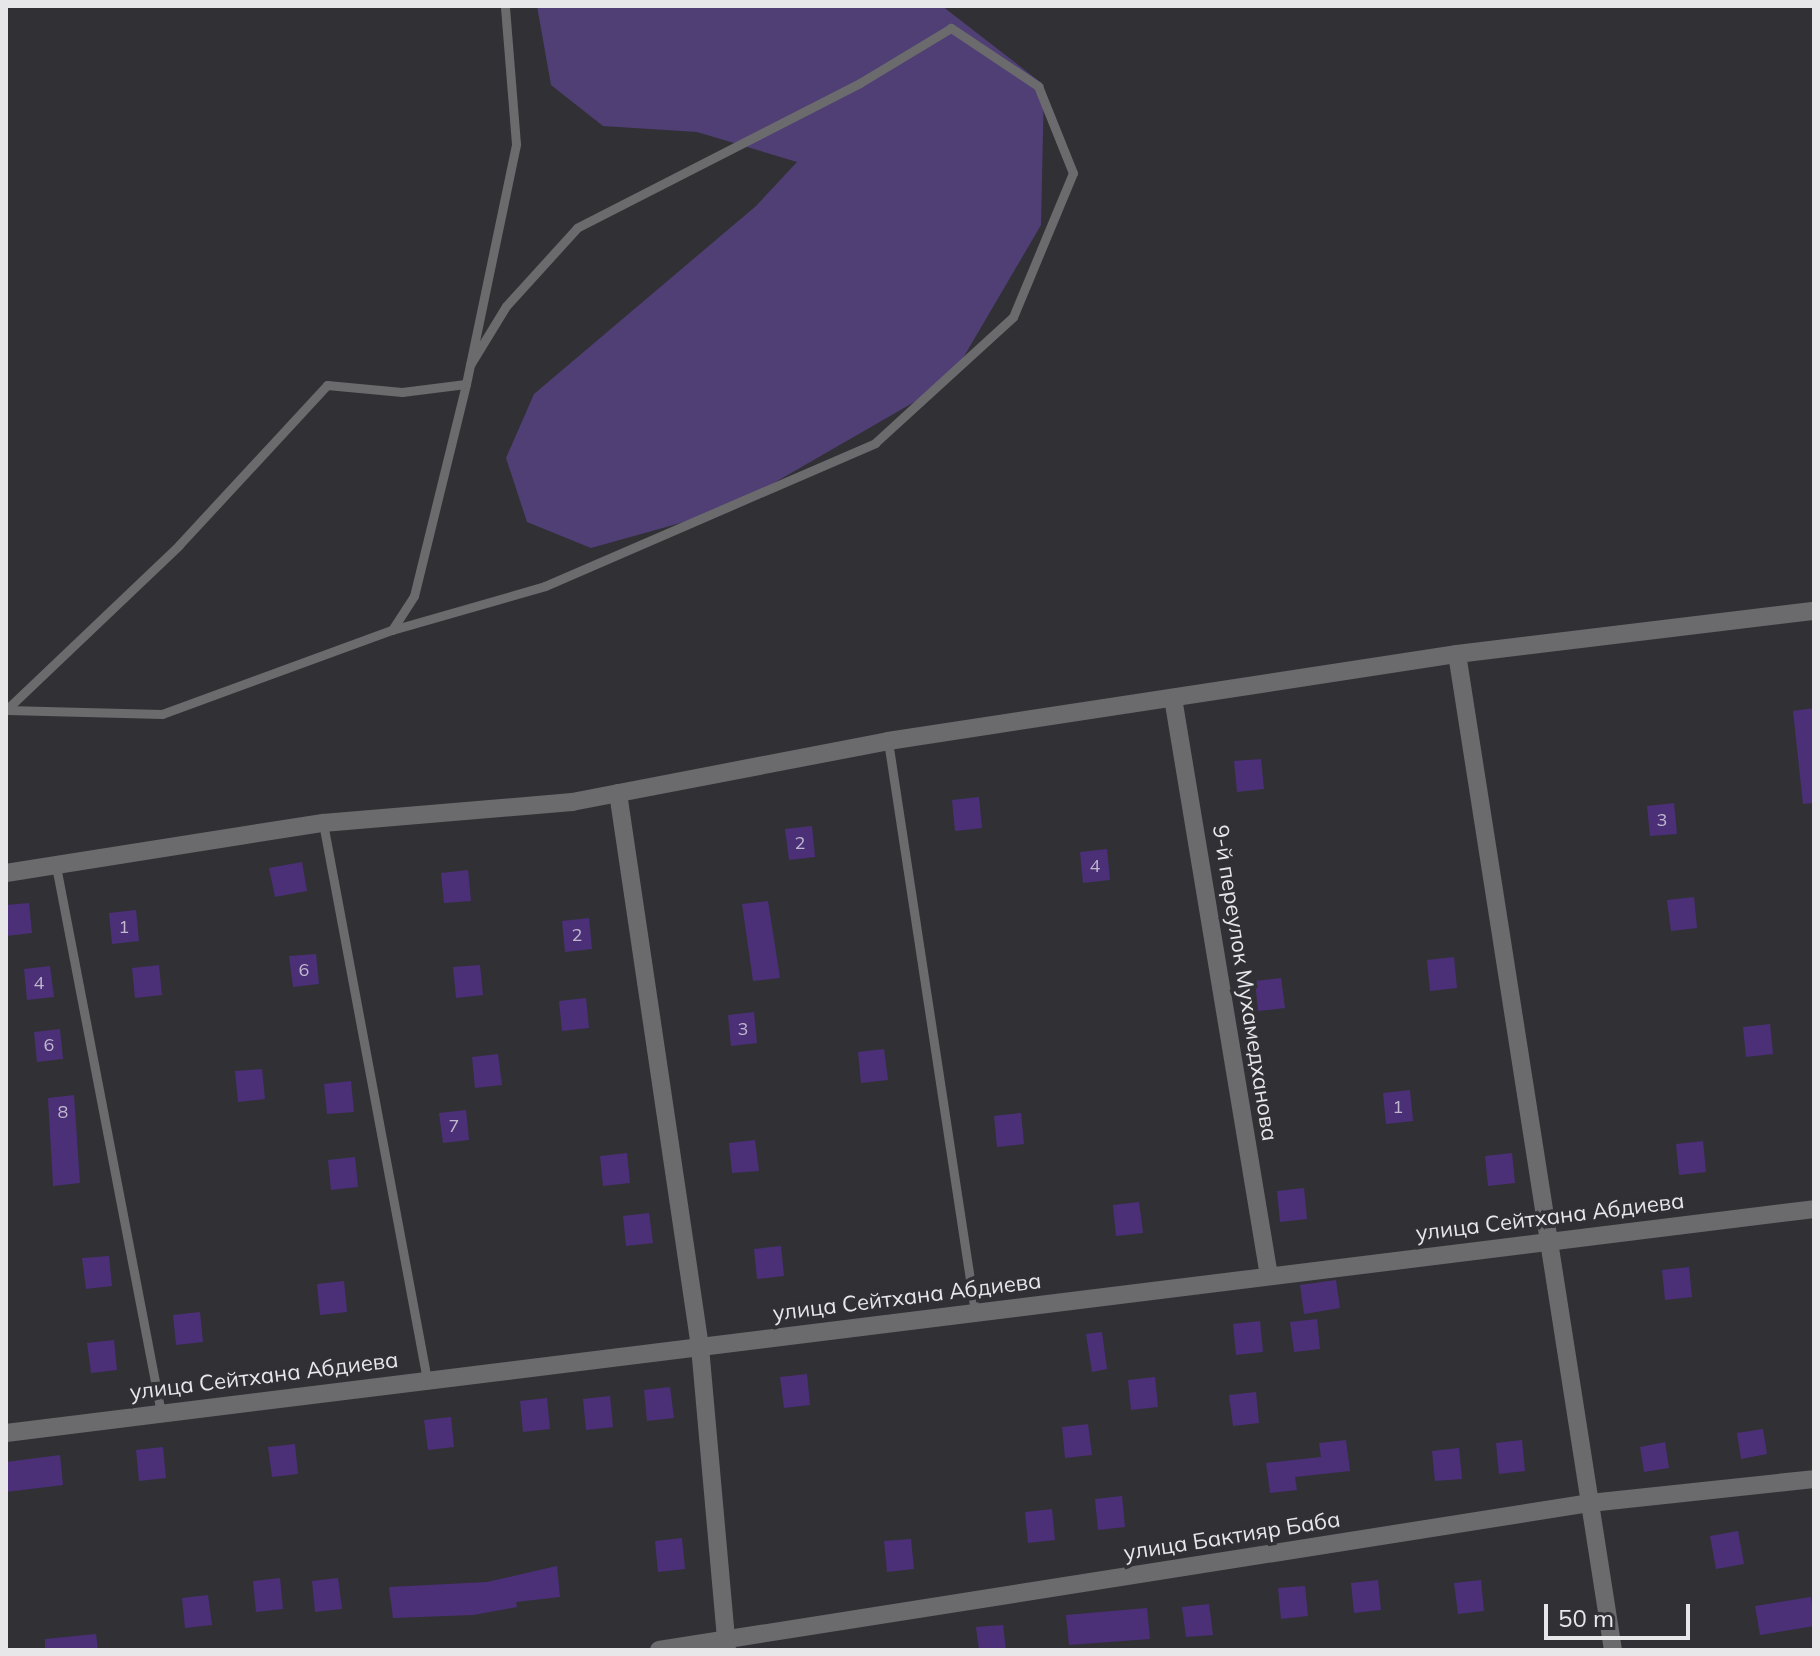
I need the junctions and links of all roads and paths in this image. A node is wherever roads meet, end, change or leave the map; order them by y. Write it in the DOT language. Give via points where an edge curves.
graph roads {
  1 [pos="505,6"];
  2 [pos="470,365"];
  3 [pos="466,384"];
  4 [pos="1814,611"];
  5 [pos="392,630"];
  6 [pos="1457,654"];
  7 [pos="1173,698"];
  8 [pos="6,710"];
  9 [pos="888,741"];
  10 [pos="618,793"];
  11 [pos="323,823"];
  12 [pos="56,866"];
  13 [pos="6,873"];
  14 [pos="1814,1209"];
  15 [pos="1549,1241"];
  16 [pos="1269,1276"];
  17 [pos="975,1312"];
  18 [pos="700,1347"];
  19 [pos="427,1380"];
  20 [pos="161,1413"];
  21 [pos="6,1433"];
  22 [pos="1814,1479"];
  23 [pos="1590,1503"];
  24 [pos="726,1645"];
  25 [pos="659,1650"];
  26 [pos="1613,1650"];
  1 -- 2 [label="lane" via="516,144"];
  2 -- 3 [label="lane"];
  2 -- 5 [label="lane" via="506,306 577,228 860,83 951,28 1038,86 1073,173 1013,317 875,443 545,586"];
  3 -- 5 [label="lane" via="414,596"];
  3 -- 8 [label="lane" via="402,392 327,385 179,545"];
  4 -- 6 [label="street"];
  5 -- 8 [label="lane" via="162,714"];
  6 -- 7 [label="street"];
  6 -- 15 [label="street"];
  7 -- 9 [label="street"];
  7 -- 16 [label="street, 9-й переулок Мухамедханова"];
  9 -- 10 [label="street"];
  9 -- 17 [label="lane"];
  10 -- 11 [label="street" via="572,802"];
  10 -- 18 [label="street"];
  11 -- 12 [label="street"];
  11 -- 19 [label="lane"];
  12 -- 13 [label="street"];
  12 -- 20 [label="lane"];
  14 -- 15 [label="street, улица Сейтхана Абдиева"];
  15 -- 16 [label="street, улица Сейтхана Абдиева"];
  15 -- 23 [label="street"];
  16 -- 17 [label="street, улица Сейтхана Абдиева"];
  17 -- 18 [label="street, улица Сейтхана Абдиева"];
  18 -- 19 [label="street, улица Сейтхана Абдиева"];
  18 -- 24 [label="street"];
  19 -- 20 [label="street, улица Сейтхана Абдиева"];
  20 -- 21 [label="street, улица Сейтхана Абдиева"];
  22 -- 23 [label="street, улица Бактияр Баба"];
  23 -- 24 [label="street, улица Бактияр Баба"];
  23 -- 26 [label="street"];
  24 -- 25 [label="street, улица Бактияр Баба"];
}
